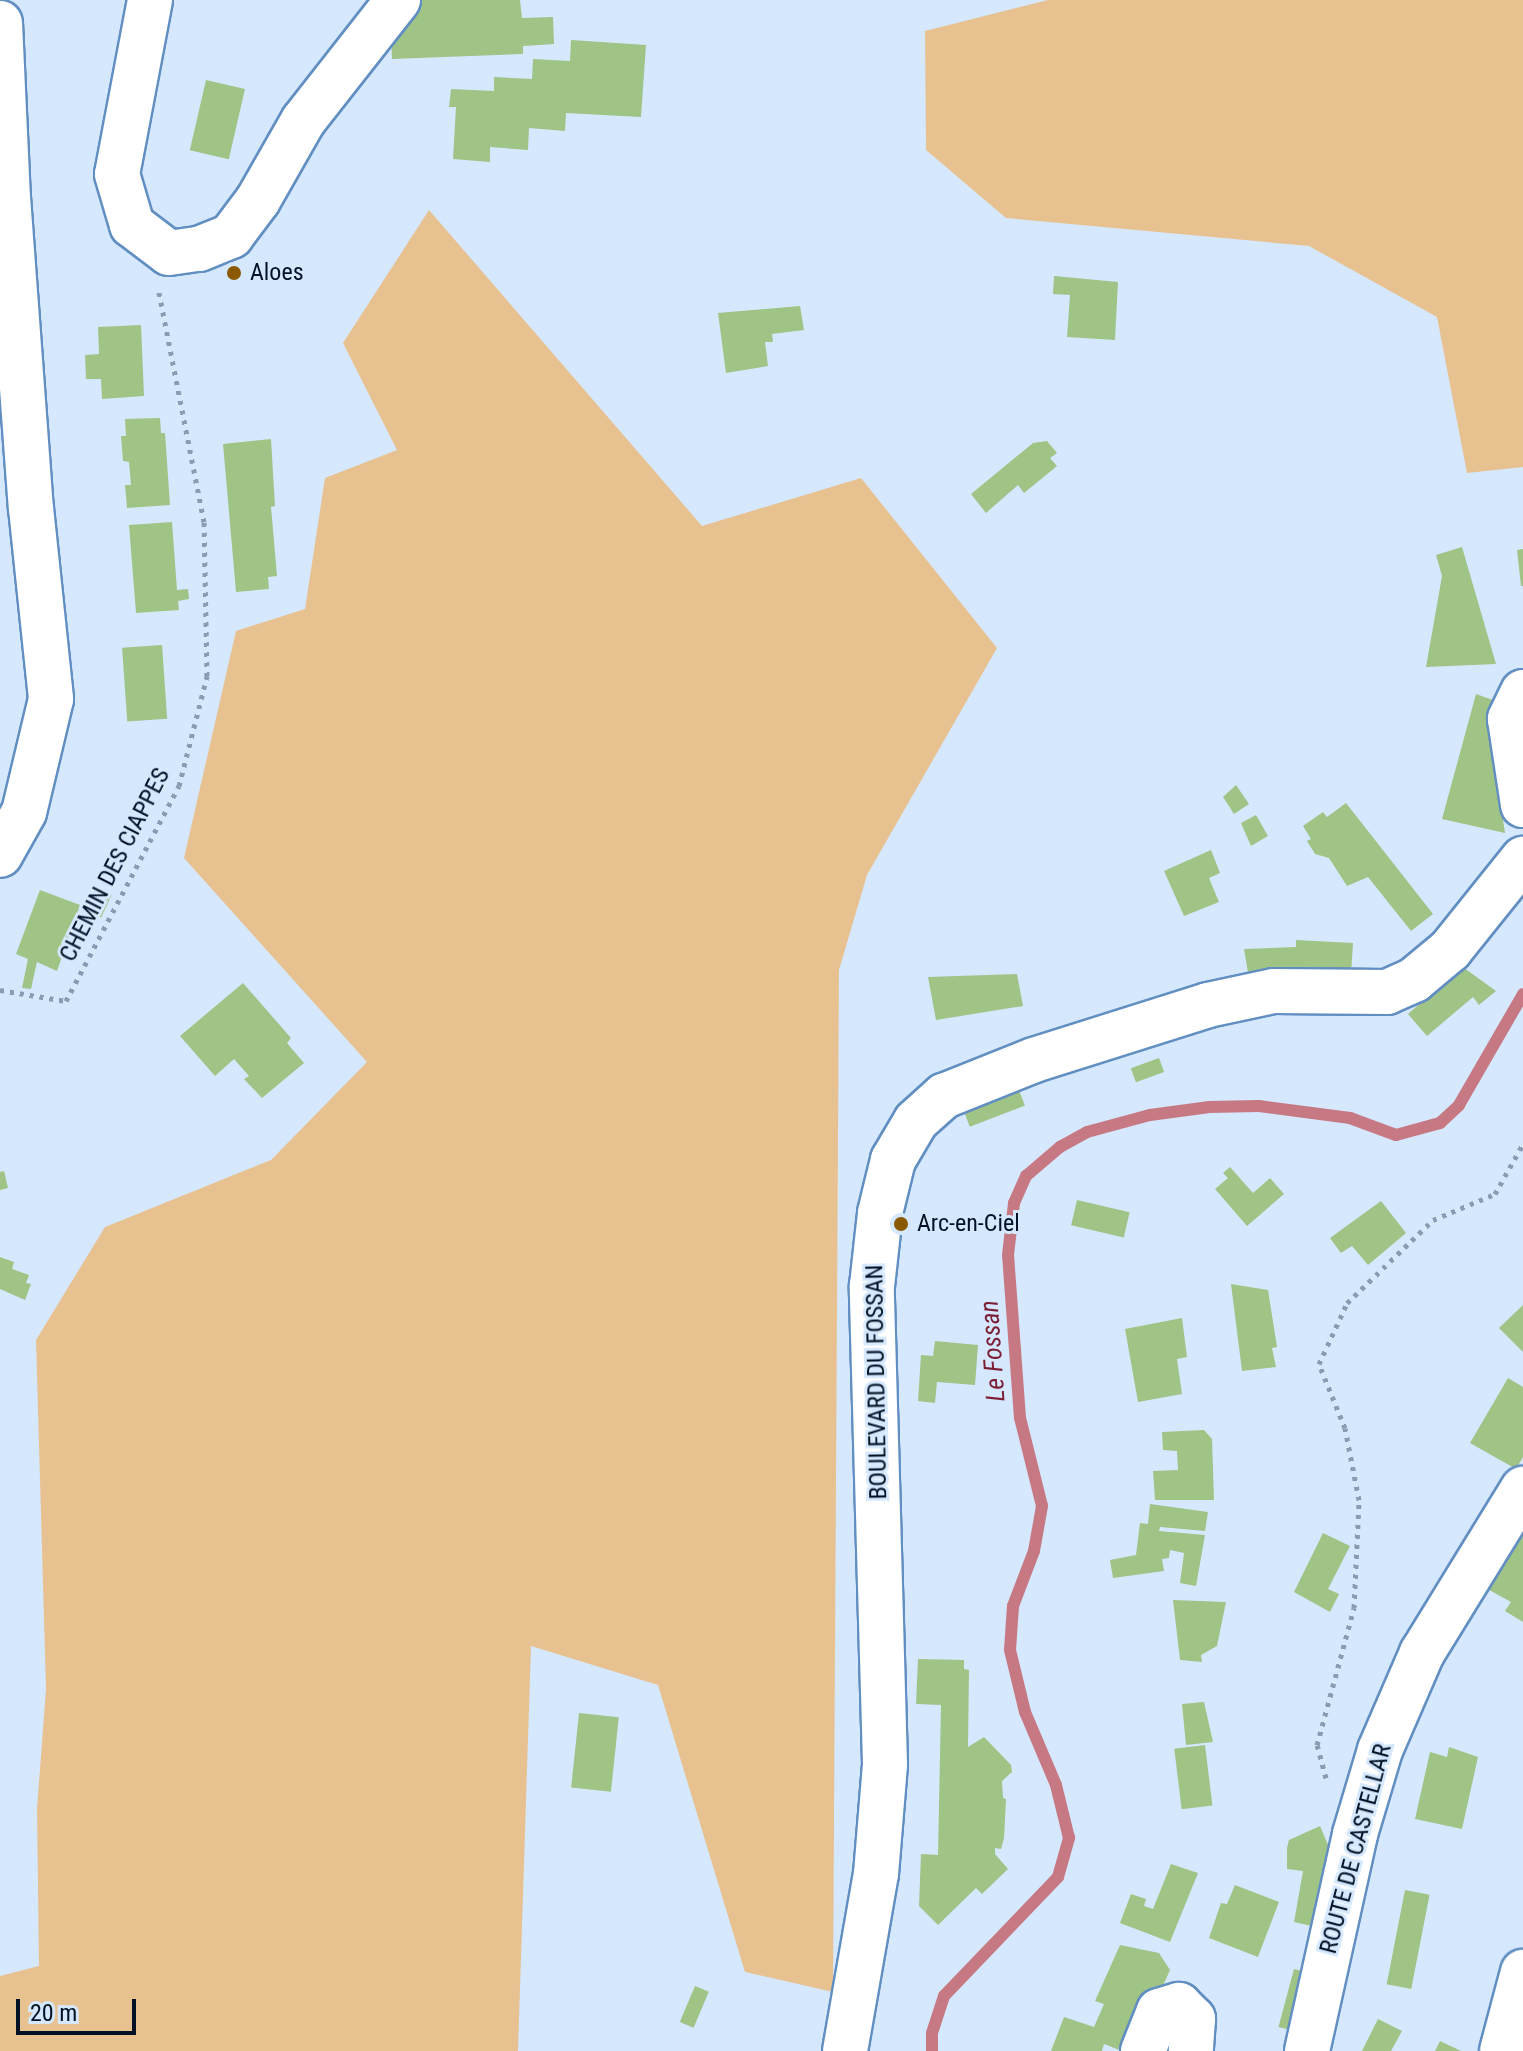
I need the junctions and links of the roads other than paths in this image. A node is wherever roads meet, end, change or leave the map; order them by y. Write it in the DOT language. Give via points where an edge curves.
graph roads {
  1 [pos="150,0"];
  2 [pos="398,0"];
  3 [pos="0,23"];
  4 [pos="1523,692"];
  5 [pos="1523,805"];
  6 [pos="0,855"];
  7 [pos="1523,859"];
  8 [pos="1523,1489"];
  9 [pos="1523,1972"];
  10 [pos="845,2051"];
  11 [pos="1143,2051"];
  12 [pos="1191,2051"];
  13 [pos="1307,2051"];
  14 [pos="1502,2051"];
  1 -- 2 [label="street" via="117,174 132,225 169,253 199,249 231,236 303,121"];
  3 -- 6 [label="street" via="28,477 51,699 24,812"];
  4 -- 5 [label="street" via="1510,719"];
  7 -- 10 [label="street, BOULEVARD DU FOSSAN" via="1450,950 1414,980 1387,992 1274,991 1034,1060 944,1096 916,1121 893,1160 880,1213 872,1286 885,1764 876,1874"];
  8 -- 13 [label="street, ROUTE DE CASTELLAR" via="1422,1653 1380,1750 1355,1834"];
  9 -- 14 [label="street"];
  11 -- 12 [label="street" via="1159,2011 1179,2005 1193,2019"];
}
